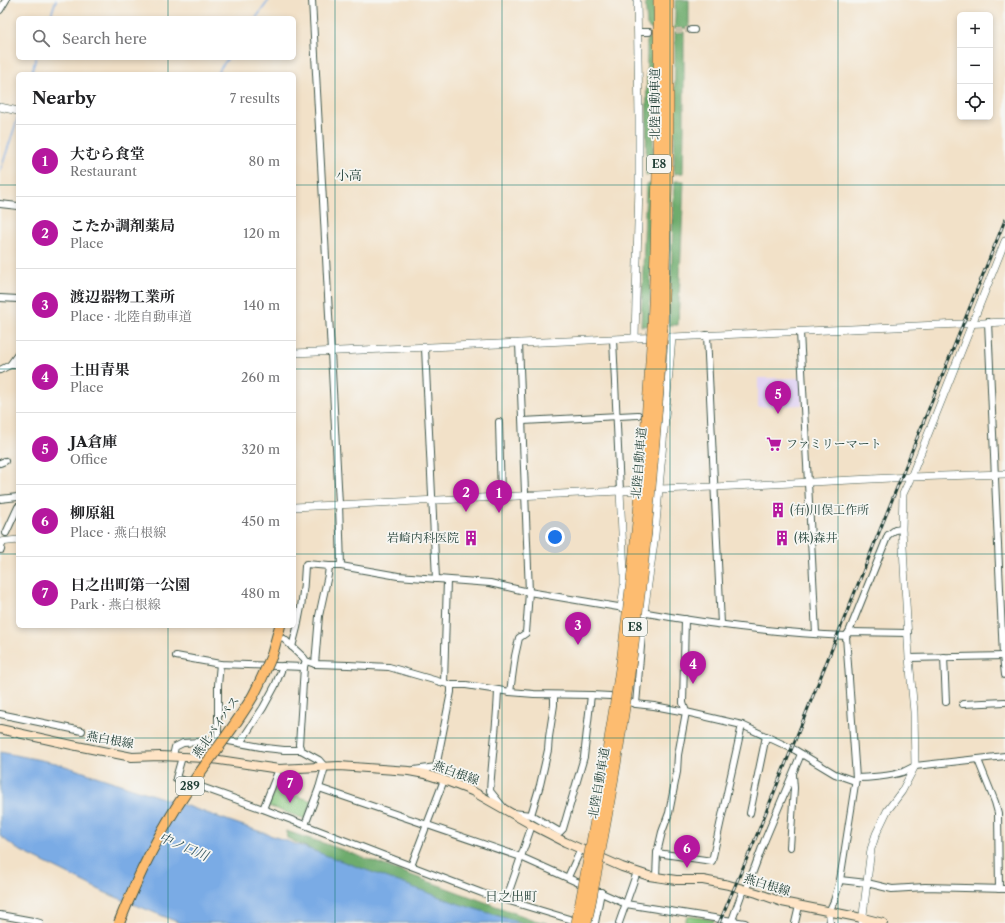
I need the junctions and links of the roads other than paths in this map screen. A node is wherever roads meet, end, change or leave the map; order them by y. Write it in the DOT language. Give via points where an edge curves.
graph roads {
  1 [pos="6,0"];
  2 [pos="312,0"];
  3 [pos="637,0"];
  4 [pos="659,0"];
  5 [pos="668,0"];
  6 [pos="0,10"];
  7 [pos="638,32"];
  8 [pos="649,32"];
  9 [pos="0,107"];
  10 [pos="16,111"];
  11 [pos="0,204"];
  12 [pos="16,206"];
  13 [pos="1005,242"];
  14 [pos="0,298"];
  15 [pos="16,300"];
  16 [pos="988,322"];
  17 [pos="1005,322"];
  18 [pos="972,323"];
  19 [pos="658,328"];
  20 [pos="800,332"];
  21 [pos="707,335"];
  22 [pos="672,337"];
  23 [pos="636,338"];
  24 [pos="613,339"];
  25 [pos="519,343"];
  26 [pos="425,348"];
  27 [pos="331,351"];
  28 [pos="296,353"];
  29 [pos="16,357"];
  30 [pos="10,365"];
  31 [pos="16,365"];
  32 [pos="0,370"];
  33 [pos="638,415"];
  34 [pos="617,417"];
  35 [pos="523,421"];
  36 [pos="499,422"];
  37 [pos="1005,474"];
  38 [pos="995,475"];
  39 [pos="911,477"];
  40 [pos="808,483"];
  41 [pos="714,487"];
  42 [pos="659,489"];
  43 [pos="620,492"];
  44 [pos="526,496"];
  45 [pos="16,497"];
  46 [pos="501,497"];
  47 [pos="0,499"];
  48 [pos="432,500"];
  49 [pos="339,504"];
  50 [pos="296,507"];
  51 [pos="16,510"];
  52 [pos="902,529"];
  53 [pos="3,533"];
  54 [pos="16,540"];
  55 [pos="9,541"];
  56 [pos="1,542"];
  57 [pos="0,550"];
  58 [pos="329,566"];
  59 [pos="341,566"];
  60 [pos="436,578"];
  61 [pos="447,580"];
  62 [pos="529,592"];
  63 [pos="621,608"];
  64 [pos="644,612"];
  65 [pos="685,619"];
  66 [pos="721,624"];
  67 [pos="279,628"];
  68 [pos="908,633"];
  69 [pos="816,634"];
  70 [pos="848,634"];
  71 [pos="284,639"];
  72 [pos="292,647"];
  73 [pos="176,656"];
  74 [pos="1004,656"];
  75 [pos="944,657"];
  76 [pos="909,658"];
  77 [pos="220,664"];
  78 [pos="305,664"];
  79 [pos="315,664"];
  80 [pos="283,666"];
  81 [pos="1005,675"];
  82 [pos="444,683"];
  83 [pos="451,685"];
  84 [pos="498,690"];
  85 [pos="510,692"];
  86 [pos="554,695"];
  87 [pos="590,695"];
  88 [pos="946,702"];
  89 [pos="1005,702"];
  90 [pos="636,704"];
  91 [pos="964,704"];
  92 [pos="686,712"];
  93 [pos="0,714"];
  94 [pos="742,725"];
  95 [pos="0,729"];
  96 [pos="82,731"];
  97 [pos="766,736"];
  98 [pos="218,739"];
  99 [pos="240,743"];
  100 [pos="301,750"];
  101 [pos="801,754"];
  102 [pos="178,756"];
  103 [pos="1005,756"];
  104 [pos="978,760"];
  105 [pos="915,766"];
  106 [pos="325,767"];
  107 [pos="279,769"];
  108 [pos="409,771"];
  109 [pos="793,774"];
  110 [pos="444,780"];
  111 [pos="856,780"];
  112 [pos="319,788"];
  113 [pos="503,808"];
  114 [pos="263,809"];
  115 [pos="513,813"];
  116 [pos="750,813"];
  117 [pos="530,815"];
  118 [pos="306,825"];
  119 [pos="427,825"];
  120 [pos="532,825"];
  121 [pos="790,847"];
  122 [pos="581,849"];
  123 [pos="657,853"];
  124 [pos="521,857"];
  125 [pos="411,866"];
  126 [pos="637,872"];
  127 [pos="568,877"];
  128 [pos="656,877"];
  129 [pos="840,880"];
  130 [pos="867,883"];
  131 [pos="746,887"];
  132 [pos="1002,889"];
  133 [pos="601,892"];
  134 [pos="506,900"];
  135 [pos="626,904"];
  136 [pos="799,906"];
  137 [pos="829,912"];
  138 [pos="0,915"];
  139 [pos="860,920"];
  140 [pos="731,922"];
  141 [pos="40,923"];
  142 [pos="119,923"];
  143 [pos="577,923"];
  144 [pos="580,923"];
  145 [pos="586,923"];
  146 [pos="594,923"];
  147 [pos="619,923"];
  148 [pos="745,923"];
  149 [pos="795,923"];
  150 [pos="830,923"];
  151 [pos="883,923"];
  1 -- 6 [label="street"];
  2 -- 27 [label="street"];
  3 -- 7 [label="street"];
  4 -- 19 [label="highway, 北陸自動車道 / E8"];
  5 -- 19 [label="highway, 北陸自動車道 / E8" via="668,146"];
  7 -- 8 [label="street"];
  7 -- 23 [label="street" via="639,186"];
  9 -- 10 [label="street"];
  11 -- 12 [label="street"];
  13 -- 18 [label="street"];
  14 -- 15 [label="street"];
  16 -- 17 [label="street"];
  16 -- 18 [label="street"];
  16 -- 38 [label="street"];
  18 -- 20 [label="street"];
  18 -- 39 [label="street"];
  19 -- 143 [label="highway, 北陸自動車道 / E8, bridge" via="623,655 600,803"];
  19 -- 145 [label="highway, 北陸自動車道 / E8, bridge" via="659,387 641,582 622,726"];
  20 -- 21 [label="street"];
  20 -- 40 [label="street"];
  21 -- 22 [label="street"];
  21 -- 41 [label="street"];
  22 -- 23 [label="street"];
  22 -- 42 [label="street"];
  23 -- 24 [label="street"];
  24 -- 25 [label="street"];
  24 -- 34 [label="street"];
  25 -- 26 [label="street"];
  25 -- 35 [label="street"];
  26 -- 27 [label="street"];
  26 -- 48 [label="street"];
  27 -- 28 [label="street"];
  27 -- 49 [label="street"];
  29 -- 30 [label="street"];
  30 -- 31 [label="street"];
  30 -- 32 [label="street"];
  33 -- 34 [label="street"];
  34 -- 35 [label="street"];
  34 -- 43 [label="street"];
  35 -- 44 [label="street"];
  36 -- 46 [label="street"];
  37 -- 38 [label="street"];
  38 -- 39 [label="street"];
  38 -- 74 [label="street"];
  39 -- 40 [label="street"];
  39 -- 52 [label="street" via="903,494"];
  40 -- 41 [label="street"];
  40 -- 69 [label="street"];
  41 -- 42 [label="street"];
  41 -- 66 [label="street"];
  42 -- 43 [label="street"];
  42 -- 64 [label="street"];
  43 -- 44 [label="street"];
  43 -- 63 [label="street" via="624,586"];
  44 -- 46 [label="street"];
  44 -- 62 [label="street"];
  45 -- 47 [label="street"];
  46 -- 48 [label="street"];
  48 -- 49 [label="street"];
  48 -- 60 [label="street"];
  49 -- 50 [label="street"];
  49 -- 59 [label="street"];
  51 -- 53 [label="street"];
  52 -- 68 [label="street"];
  52 -- 70 [label="street" via="888,535"];
  53 -- 55 [label="street"];
  54 -- 55 [label="street"];
  55 -- 56 [label="street"];
  56 -- 57 [label="street"];
  58 -- 59 [label="street"];
  58 -- 72 [label="street" via="305,566 301,610"];
  58 -- 79 [label="street" via="319,616"];
  59 -- 60 [label="street" via="398,576"];
  60 -- 61 [label="street"];
  61 -- 62 [label="street" via="490,583"];
  61 -- 82 [label="street"];
  62 -- 63 [label="street"];
  62 -- 85 [label="street" via="526,633 519,638"];
  63 -- 64 [label="street"];
  64 -- 65 [label="street"];
  64 -- 90 [label="street"];
  65 -- 66 [label="street"];
  65 -- 92 [label="street" via="683,703"];
  66 -- 69 [label="street"];
  67 -- 142 [label="highway, 燕北バイパス / 289, bridge" via="272,655 253,696 184,795 160,835"];
  68 -- 70 [label="street"];
  68 -- 76 [label="street"];
  69 -- 70 [label="street"];
  70 -- 111 [label="street"];
  71 -- 72 [label="street"];
  72 -- 78 [label="street" via="304,658"];
  73 -- 77 [label="street"];
  74 -- 75 [label="street"];
  74 -- 81 [label="street"];
  75 -- 76 [label="street"];
  75 -- 88 [label="street"];
  76 -- 105 [label="street"];
  77 -- 80 [label="street"];
  77 -- 98 [label="street"];
  78 -- 79 [label="street"];
  78 -- 80 [label="street"];
  78 -- 100 [label="street" via="299,745"];
  79 -- 82 [label="street" via="389,667"];
  80 -- 99 [label="street" via="264,708"];
  82 -- 83 [label="street"];
  83 -- 84 [label="street"];
  83 -- 108 [label="street" via="436,767"];
  84 -- 85 [label="street"];
  84 -- 113 [label="street" via="490,791"];
  85 -- 86 [label="street"];
  86 -- 87 [label="street"];
  86 -- 117 [label="street" via="548,750"];
  87 -- 90 [label="street" via="610,696"];
  87 -- 117 [label="street" via="584,756 563,829 560,832"];
  89 -- 91 [label="street"];
  90 -- 92 [label="street"];
  92 -- 94 [label="street"];
  92 -- 123 [label="street" via="669,813"];
  93 -- 96 [label="street"];
  94 -- 97 [label="street"];
  94 -- 123 [label="street" via="712,861"];
  95 -- 102 [label="main road, 燕白根線" via="132,757"];
  97 -- 101 [label="street"];
  97 -- 116 [label="street"];
  98 -- 99 [label="street"];
  98 -- 102 [label="street" via="183,743 175,747"];
  99 -- 100 [label="street" via="266,748"];
  100 -- 106 [label="street" via="319,760"];
  101 -- 109 [label="street"];
  101 -- 111 [label="street" via="835,774"];
  102 -- 107 [label="main road, 燕白根線"];
  102 -- 114 [label="street" via="176,778"];
  103 -- 104 [label="street"];
  104 -- 105 [label="street"];
  104 -- 132 [label="street" via="998,813"];
  105 -- 111 [label="street" via="895,774"];
  105 -- 130 [label="street" via="876,834 871,849"];
  106 -- 107 [label="main road, 燕白根線"];
  106 -- 108 [label="main road, 燕白根線"];
  106 -- 112 [label="street"];
  107 -- 114 [label="street"];
  108 -- 110 [label="main road, 燕白根線"];
  109 -- 121 [label="street"];
  109 -- 131 [label="street"];
  110 -- 113 [label="main road, 燕白根線" via="472,790"];
  110 -- 119 [label="street"];
  111 -- 129 [label="street"];
  112 -- 118 [label="street"];
  112 -- 119 [label="street"];
  113 -- 115 [label="main road, 燕白根線"];
  114 -- 118 [label="street"];
  115 -- 117 [label="street"];
  115 -- 120 [label="main road, 燕白根線"];
  118 -- 125 [label="street"];
  119 -- 124 [label="street"];
  119 -- 125 [label="street"];
  120 -- 122 [label="main road, 燕白根線"];
  120 -- 124 [label="street"];
  122 -- 126 [label="main road, 燕白根線"];
  122 -- 127 [label="street"];
  123 -- 128 [label="street"];
  124 -- 127 [label="street"];
  124 -- 134 [label="street"];
  125 -- 134 [label="street"];
  126 -- 128 [label="main road, 燕白根線"];
  126 -- 135 [label="street"];
  127 -- 133 [label="street"];
  128 -- 131 [label="main road, 燕白根線" via="702,880"];
  129 -- 130 [label="street"];
  129 -- 137 [label="street"];
  130 -- 132 [label="street" via="892,889"];
  130 -- 139 [label="street"];
  131 -- 136 [label="main road, 燕白根線"];
  131 -- 140 [label="street"];
  133 -- 135 [label="street"];
  133 -- 146 [label="street"];
  134 -- 144 [label="street"];
  135 -- 140 [label="street"];
  135 -- 147 [label="street"];
  136 -- 137 [label="main road, 燕白根線"];
  136 -- 149 [label="street"];
  137 -- 139 [label="main road, 燕白根線"];
  137 -- 150 [label="street"];
  138 -- 141 [label="street"];
  139 -- 151 [label="main road, 燕白根線"];
  140 -- 148 [label="street"];
}
